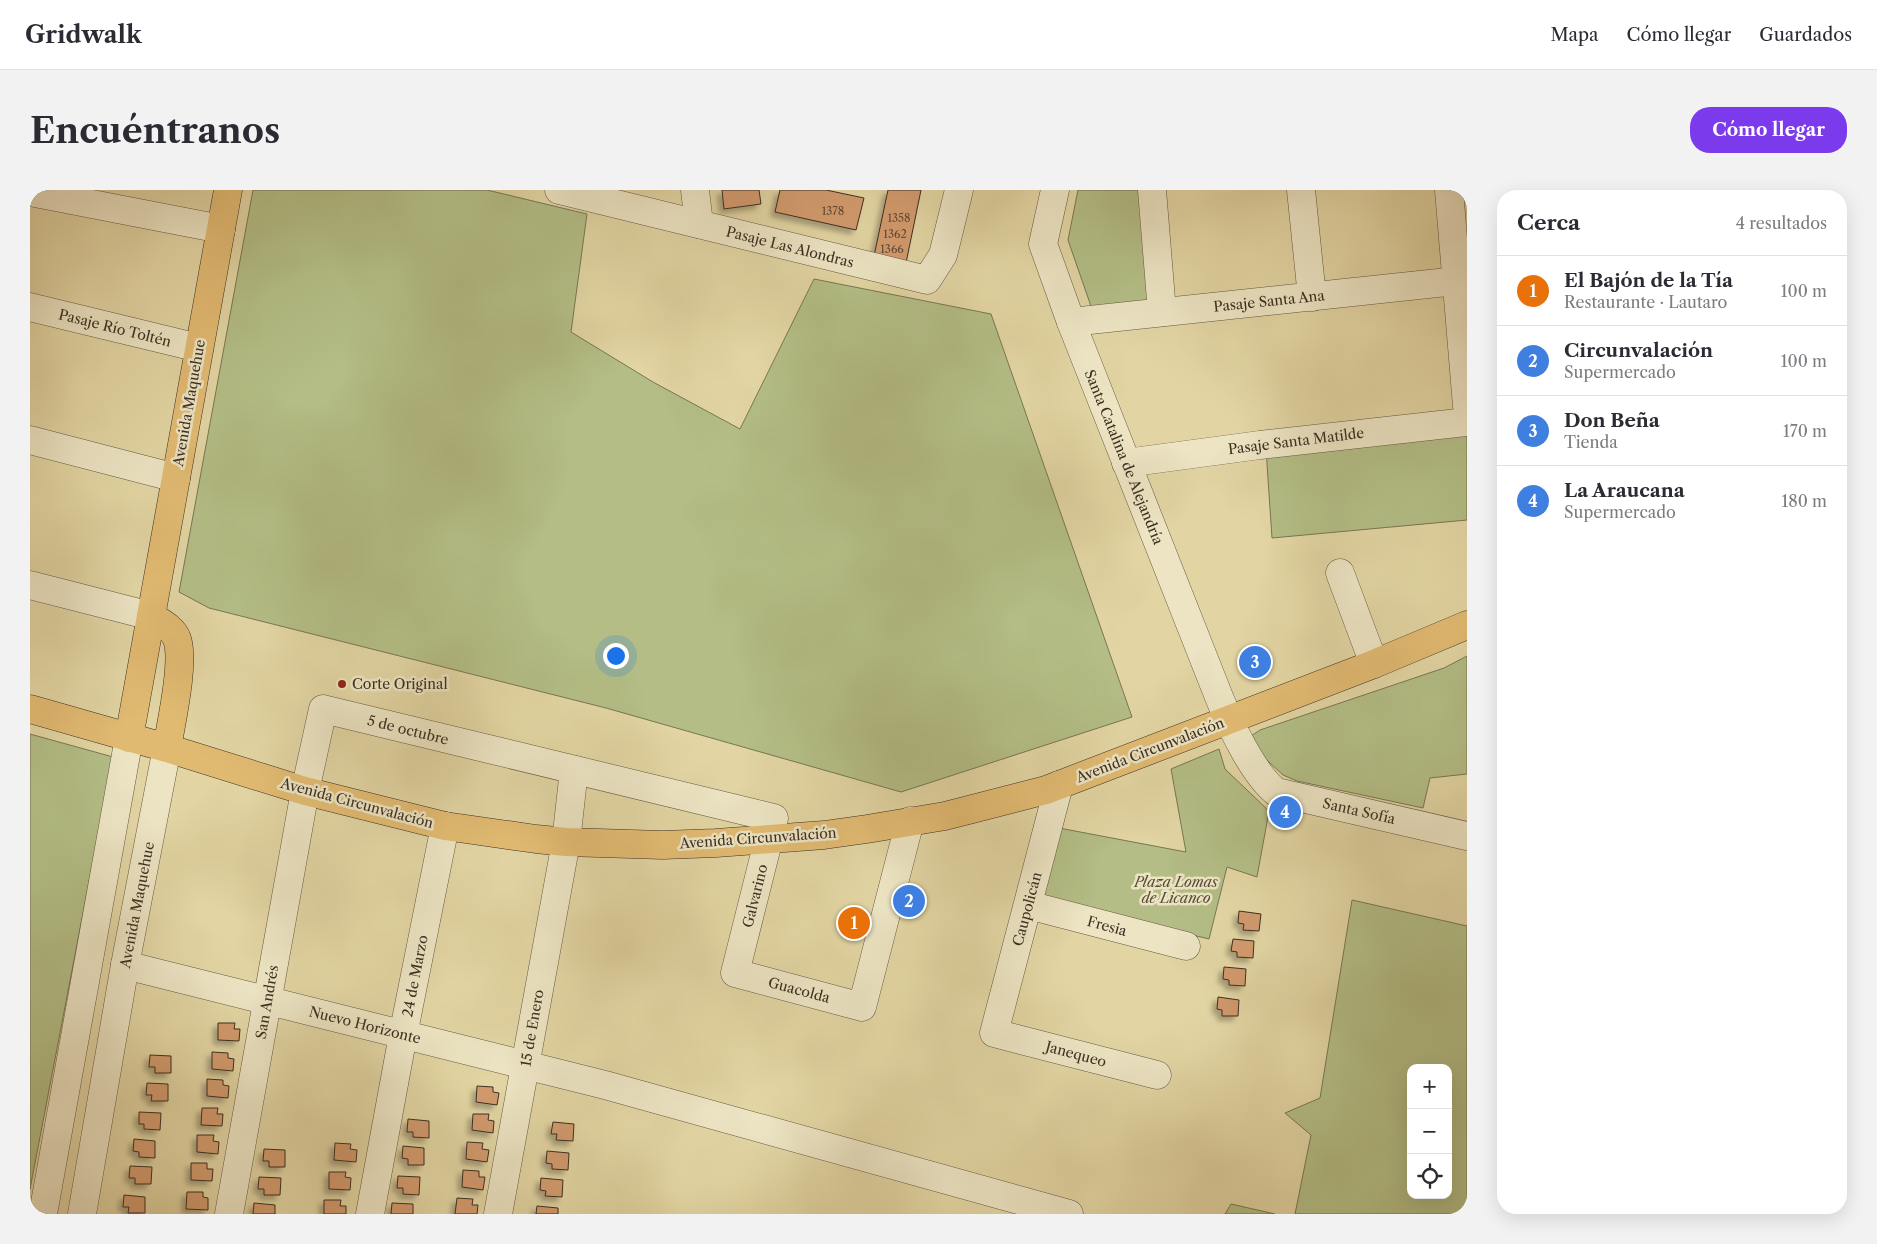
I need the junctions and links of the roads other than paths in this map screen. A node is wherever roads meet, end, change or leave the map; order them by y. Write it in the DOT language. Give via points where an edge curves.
graph roads {
  1 [pos="228,190"];
  2 [pos="558,190"];
  3 [pos="695,190"];
  4 [pos="959,190"];
  5 [pos="1054,190"];
  6 [pos="1152,190"];
  7 [pos="1301,190"];
  8 [pos="1449,190"];
  9 [pos="30,192"];
  10 [pos="699,224"];
  11 [pos="221,229"];
  12 [pos="1462,280"];
  13 [pos="1312,296"];
  14 [pos="30,307"];
  15 [pos="1162,312"];
  16 [pos="1071,322"];
  17 [pos="199,348"];
  18 [pos="1467,406"];
  19 [pos="1467,422"];
  20 [pos="30,440"];
  21 [pos="1126,463"];
  22 [pos="176,478"];
  23 [pos="1340,573"];
  24 [pos="30,585"];
  25 [pos="151,616"];
  26 [pos="1467,625"];
  27 [pos="1374,664"];
  28 [pos="30,709"];
  29 [pos="1228,721"];
  30 [pos="129,738"];
  31 [pos="167,748"];
  32 [pos="574,770"];
  33 [pos="1059,784"];
  34 [pos="305,791"];
  35 [pos="910,821"];
  36 [pos="445,826"];
  37 [pos="771,828"];
  38 [pos="1467,836"];
  39 [pos="566,842"];
  40 [pos="1028,905"];
  41 [pos="1186,946"];
  42 [pos="125,965"];
  43 [pos="735,974"];
  44 [pos="267,1001"];
  45 [pos="994,1033"];
  46 [pos="403,1035"];
  47 [pos="525,1065"];
  48 [pos="1157,1075"];
  49 [pos="82,1211"];
  50 [pos="43,1214"];
  51 [pos="229,1214"];
  52 [pos="370,1214"];
  53 [pos="498,1214"];
  54 [pos="1069,1214"];
  1 -- 11 [label="main road, Avenida Maquehue"];
  2 -- 10 [label="street, Pasaje Las Alondras"];
  3 -- 10 [label="street"];
  4 -- 10 [label="street, Pasaje Las Alondras" via="943,255 927,280"];
  5 -- 16 [label="street, Santa Catalina de Alejandría" via="1043,244"];
  6 -- 15 [label="street"];
  7 -- 13 [label="street"];
  8 -- 12 [label="street"];
  9 -- 11 [label="street"];
  11 -- 17 [label="main road, Avenida Maquehue"];
  12 -- 13 [label="street, Pasaje Santa Ana"];
  12 -- 18 [label="street"];
  13 -- 15 [label="street, Pasaje Santa Ana"];
  14 -- 17 [label="street, Pasaje Río Toltén"];
  15 -- 16 [label="street, Pasaje Santa Ana"];
  16 -- 21 [label="street, Santa Catalina de Alejandría"];
  17 -- 22 [label="main road, Avenida Maquehue"];
  19 -- 21 [label="street, Pasaje Santa Matilde"];
  20 -- 22 [label="street"];
  21 -- 29 [label="street, Santa Catalina de Alejandría"];
  22 -- 25 [label="main road, Avenida Maquehue"];
  23 -- 27 [label="street"];
  24 -- 25 [label="street"];
  25 -- 30 [label="main road, Avenida Maquehue"];
  25 -- 31 [label="main road, Avenida Maquehue" via="167,626 176,638 178,648 179,664"];
  26 -- 27 [label="main road, Avenida Circunvalación"];
  27 -- 29 [label="main road, Avenida Circunvalación"];
  28 -- 30 [label="main road, Avenida Circunvalación"];
  29 -- 33 [label="main road, Avenida Circunvalación"];
  29 -- 38 [label="street, Santa Sofía" via="1268,786 1276,792"];
  30 -- 31 [label="main road, Avenida Circunvalación"];
  30 -- 50 [label="street, Avenida Maquehue"];
  31 -- 34 [label="main road, Avenida Circunvalación"];
  31 -- 42 [label="street, Avenida Maquehue"];
  32 -- 34 [label="street, 5 de octubre" via="323,710"];
  32 -- 37 [label="street, 5 de octubre"];
  32 -- 39 [label="street"];
  33 -- 35 [label="main road, Avenida Circunvalación" via="945,816"];
  33 -- 40 [label="street, Caupolicán"];
  34 -- 36 [label="main road, Avenida Circunvalación"];
  34 -- 44 [label="street, San Andrés"];
  35 -- 37 [label="main road, Avenida Circunvalación" via="824,835"];
  35 -- 43 [label="street, Guacolda" via="862,1007"];
  36 -- 39 [label="main road, Avenida Circunvalación"];
  36 -- 46 [label="street, 24 de Marzo"];
  37 -- 39 [label="main road, Avenida Circunvalación" via="663,845"];
  37 -- 43 [label="street, Galvarino"];
  39 -- 47 [label="street, 15 de Enero"];
  40 -- 41 [label="street, Fresia"];
  40 -- 45 [label="street, Caupolicán"];
  42 -- 44 [label="street, Nuevo Horizonte"];
  42 -- 49 [label="street, Avenida Maquehue"];
  44 -- 46 [label="street, Nuevo Horizonte"];
  44 -- 51 [label="street, San Andrés"];
  45 -- 48 [label="street, Janequeo"];
  46 -- 47 [label="street, Nuevo Horizonte"];
  46 -- 52 [label="street, 24 de Marzo"];
  47 -- 53 [label="street, 15 de Enero"];
  47 -- 54 [label="street, Nuevo Horizonte"];
}
